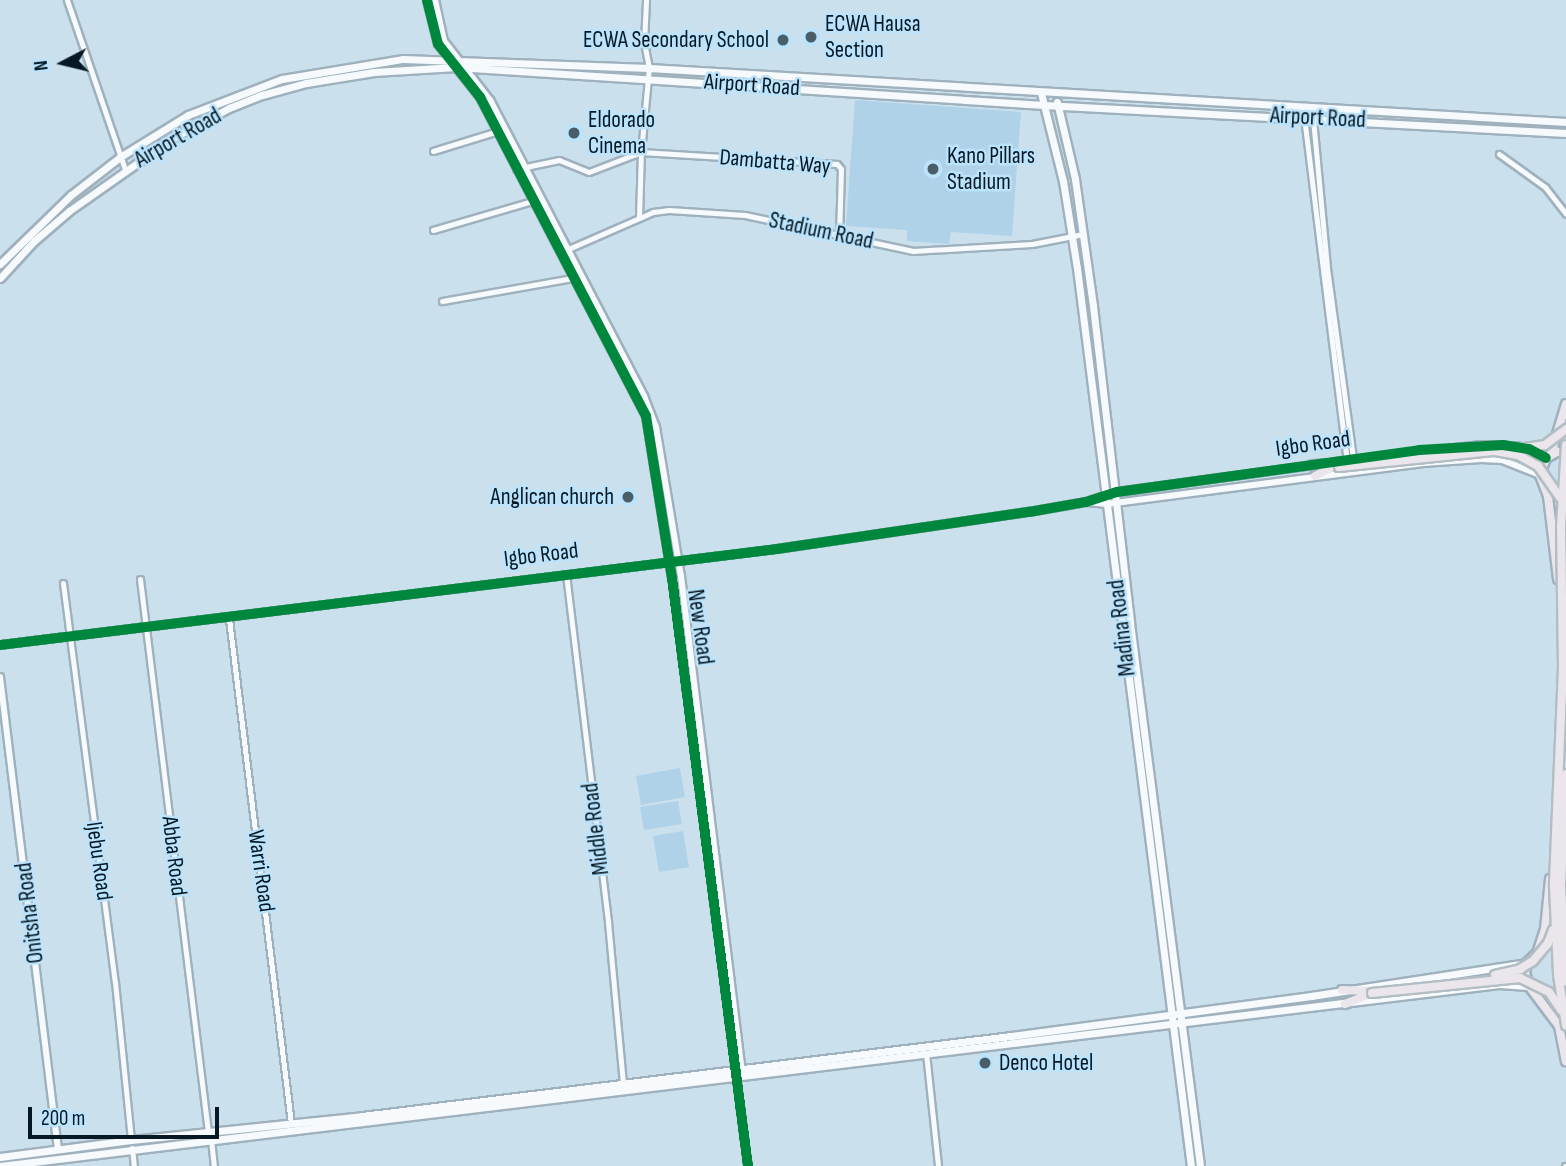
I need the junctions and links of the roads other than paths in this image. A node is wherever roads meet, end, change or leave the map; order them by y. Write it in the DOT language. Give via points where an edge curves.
graph roads {
  1 [pos="67,0"];
  2 [pos="427,0"];
  3 [pos="435,0"];
  4 [pos="646,0"];
  5 [pos="448,60"];
  6 [pos="457,63"];
  7 [pos="466,67"];
  8 [pos="649,68"];
  9 [pos="647,78"];
  10 [pos="1041,93"];
  11 [pos="1054,93"];
  12 [pos="225,99"];
  13 [pos="1044,105"];
  14 [pos="1058,105"];
  15 [pos="229,108"];
  16 [pos="1308,118"];
  17 [pos="1566,122"];
  18 [pos="498,131"];
  19 [pos="1566,133"];
  20 [pos="433,151"];
  21 [pos="641,152"];
  22 [pos="1499,154"];
  23 [pos="120,157"];
  24 [pos="520,168"];
  25 [pos="125,169"];
  26 [pos="532,201"];
  27 [pos="1566,214"];
  28 [pos="639,218"];
  29 [pos="433,230"];
  30 [pos="1083,234"];
  31 [pos="839,237"];
  32 [pos="1072,237"];
  33 [pos="560,238"];
  34 [pos="552,241"];
  35 [pos="566,250"];
  36 [pos="0,264"];
  37 [pos="0,278"];
  38 [pos="573,278"];
  39 [pos="442,301"];
  40 [pos="615,346"];
  41 [pos="1566,404"];
  42 [pos="649,414"];
  43 [pos="1566,429"];
  44 [pos="1566,445"];
  45 [pos="1566,452"];
  46 [pos="1549,456"];
  47 [pos="1345,463"];
  48 [pos="1313,465"];
  49 [pos="1540,475"];
  50 [pos="1315,476"];
  51 [pos="1117,492"];
  52 [pos="1106,495"];
  53 [pos="1548,496"];
  54 [pos="1086,502"];
  55 [pos="1118,502"];
  56 [pos="1564,502"];
  57 [pos="1107,504"];
  58 [pos="678,560"];
  59 [pos="669,561"];
  60 [pos="566,574"];
  61 [pos="140,579"];
  62 [pos="63,583"];
  63 [pos="229,619"];
  64 [pos="146,625"];
  65 [pos="70,636"];
  66 [pos="0,645"];
  67 [pos="0,677"];
  68 [pos="1139,690"];
  69 [pos="1129,692"];
  70 [pos="1566,774"];
  71 [pos="1554,924"];
  72 [pos="1537,953"];
  73 [pos="1566,959"];
  74 [pos="1527,963"];
  75 [pos="1566,984"];
  76 [pos="1531,988"];
  77 [pos="1342,990"];
  78 [pos="1371,992"];
  79 [pos="1345,1004"];
  80 [pos="1181,1013"];
  81 [pos="1172,1019"];
  82 [pos="1565,1021"];
  83 [pos="1182,1022"];
  84 [pos="926,1053"];
  85 [pos="1566,1061"];
  86 [pos="738,1076"];
  87 [pos="623,1084"];
  88 [pos="412,1113"];
  89 [pos="292,1123"];
  90 [pos="209,1135"];
  91 [pos="131,1144"];
  92 [pos="58,1149"];
  93 [pos="0,1157"];
  94 [pos="63,1157"];
  95 [pos="0,1166"];
  96 [pos="64,1166"];
  97 [pos="134,1166"];
  98 [pos="214,1166"];
  99 [pos="748,1166"];
  100 [pos="938,1166"];
  101 [pos="1191,1166"];
  102 [pos="1200,1166"];
  1 -- 23 [label="street"];
  2 -- 5 [label="street" via="434,36"];
  3 -- 6 [label="street, New Road" via="444,41"];
  4 -- 8 [label="street" via="644,43"];
  5 -- 6 [label="main road, Airport Road"];
  5 -- 12 [label="main road, Airport Road" via="403,60 316,72"];
  6 -- 7 [label="main road, Airport Road"];
  6 -- 8 [label="main road, Airport Road"];
  6 -- 15 [label="main road, Airport Road" via="336,77"];
  6 -- 18 [label="street, New Road"];
  7 -- 9 [label="main road, Airport Road"];
  7 -- 24 [label="street, New Road" via="485,91"];
  8 -- 9 [label="street"];
  8 -- 10 [label="main road, Airport Road"];
  9 -- 13 [label="main road, Airport Road"];
  9 -- 21 [label="street"];
  10 -- 11 [label="main road, Airport Road"];
  10 -- 13 [label="main road, Madina Road"];
  11 -- 14 [label="main road, Madina Road"];
  11 -- 17 [label="main road, Airport Road"];
  12 -- 15 [label="main road"];
  12 -- 23 [label="main road, Airport Road" via="188,115"];
  13 -- 14 [label="main road, Airport Road"];
  13 -- 32 [label="main road, Madina Road"];
  14 -- 16 [label="main road, Airport Road"];
  14 -- 30 [label="main road, Madina Road"];
  15 -- 25 [label="main road, Airport Road"];
  16 -- 19 [label="main road, Airport Road"];
  16 -- 47 [label="street"];
  18 -- 20 [label="street"];
  18 -- 24 [label="street, New Road"];
  21 -- 24 [label="street" via="589,172 559,160"];
  21 -- 28 [label="street"];
  21 -- 31 [label="street, Dambatta Way" via="837,164 841,169"];
  22 -- 27 [label="street" via="1545,187"];
  23 -- 25 [label="street"];
  23 -- 36 [label="main road, Airport Road" via="71,195"];
  24 -- 26 [label="street, New Road"];
  24 -- 33 [label="street, New Road"];
  25 -- 37 [label="main road, Airport Road" via="43,233"];
  26 -- 29 [label="street"];
  26 -- 34 [label="street, New Road"];
  28 -- 31 [label="street, Stadium Road" via="669,210 731,214"];
  28 -- 35 [label="street, Stadium Road"];
  30 -- 32 [label="street, Stadium Road"];
  30 -- 51 [label="main road, Madina Road"];
  31 -- 32 [label="street, Stadium Road" via="931,252"];
  32 -- 52 [label="main road, Madina Road"];
  33 -- 34 [label="street"];
  33 -- 35 [label="street, New Road"];
  34 -- 38 [label="street, New Road"];
  35 -- 40 [label="street, New Road"];
  38 -- 39 [label="street"];
  38 -- 40 [label="street, New Road"];
  40 -- 42 [label="street, New Road"];
  41 -- 46 [label="main road"];
  42 -- 58 [label="street, New Road"];
  42 -- 59 [label="street, New Road"];
  43 -- 47 [label="main road, bridge" via="1534,449 1465,449"];
  44 -- 56 [label="main road, bridge"];
  45 -- 46 [label="main road"];
  46 -- 47 [label="street, Igbo Road" via="1517,446 1481,445"];
  46 -- 49 [label="main road"];
  47 -- 48 [label="main road"];
  47 -- 50 [label="main road"];
  47 -- 56 [label="main road, bridge" via="1509,453 1538,466"];
  48 -- 51 [label="street, Igbo Road"];
  49 -- 50 [label="street, Igbo Road" via="1502,460 1481,459"];
  49 -- 53 [label="main road"];
  50 -- 55 [label="street, Igbo Road"];
  51 -- 52 [label="street, Igbo Road"];
  51 -- 55 [label="main road, Madina Road"];
  52 -- 54 [label="street, Igbo Road"];
  52 -- 57 [label="main road, Madina Road"];
  53 -- 56 [label="main road"];
  53 -- 72 [label="main road" via="1556,540 1560,636 1549,903"];
  54 -- 57 [label="street, Igbo Road"];
  54 -- 58 [label="street, Igbo Road"];
  55 -- 57 [label="street, Igbo Road"];
  55 -- 68 [label="main road, Madina Road"];
  56 -- 71 [label="main road, bridge"];
  57 -- 69 [label="main road, Madina Road"];
  58 -- 59 [label="street, Igbo Road"];
  58 -- 86 [label="street, New Road"];
  59 -- 60 [label="street, Igbo Road"];
  59 -- 86 [label="street, New Road"];
  60 -- 63 [label="street, Igbo Road"];
  60 -- 87 [label="street, Middle Road"];
  61 -- 64 [label="street, Abba Road"];
  62 -- 65 [label="street, Ijebu Road"];
  63 -- 64 [label="street, Igbo Road"];
  63 -- 89 [label="street, Warri Road"];
  64 -- 65 [label="street, Igbo Road"];
  64 -- 90 [label="street, Abba Road"];
  65 -- 66 [label="street, Igbo Road"];
  65 -- 91 [label="street, Ijebu Road"];
  67 -- 92 [label="street, Onitsha Road"];
  68 -- 69 [label="street"];
  68 -- 80 [label="main road, Madina Road"];
  69 -- 81 [label="main road, Madina Road"];
  70 -- 75 [label="main road, bridge" via="1561,886"];
  71 -- 78 [label="main road, bridge" via="1540,954 1520,969"];
  71 -- 82 [label="main road, bridge"];
  72 -- 73 [label="main road" via="1550,950"];
  72 -- 74 [label="main road"];
  74 -- 76 [label="main road" via="1525,973"];
  74 -- 77 [label="main road"];
  75 -- 76 [label="main road" via="1549,995"];
  76 -- 79 [label="main road" via="1499,984"];
  76 -- 85 [label="main road" via="1559,1026"];
  77 -- 78 [label="main road"];
  77 -- 80 [label="main road"];
  78 -- 79 [label="main road"];
  78 -- 82 [label="main road, bridge" via="1520,978 1549,992"];
  79 -- 83 [label="main road"];
  80 -- 81 [label="main road"];
  80 -- 83 [label="main road, Madina Road"];
  81 -- 83 [label="main road"];
  81 -- 84 [label="main road"];
  81 -- 86 [label="main road"];
  81 -- 101 [label="main road, Madina Road"];
  83 -- 102 [label="main road, Madina Road"];
  84 -- 86 [label="main road"];
  84 -- 100 [label="street"];
  86 -- 87 [label="main road"];
  86 -- 88 [label="main road"];
  86 -- 99 [label="street, New Road"];
  87 -- 88 [label="main road"];
  88 -- 89 [label="main road"];
  88 -- 90 [label="main road"];
  89 -- 90 [label="main road"];
  90 -- 91 [label="main road"];
  90 -- 98 [label="street, Abba Road"];
  91 -- 92 [label="main road"];
  91 -- 94 [label="main road"];
  91 -- 97 [label="street, Ijebu Road"];
  92 -- 93 [label="main road"];
  94 -- 95 [label="main road"];
  94 -- 96 [label="street"];
}
